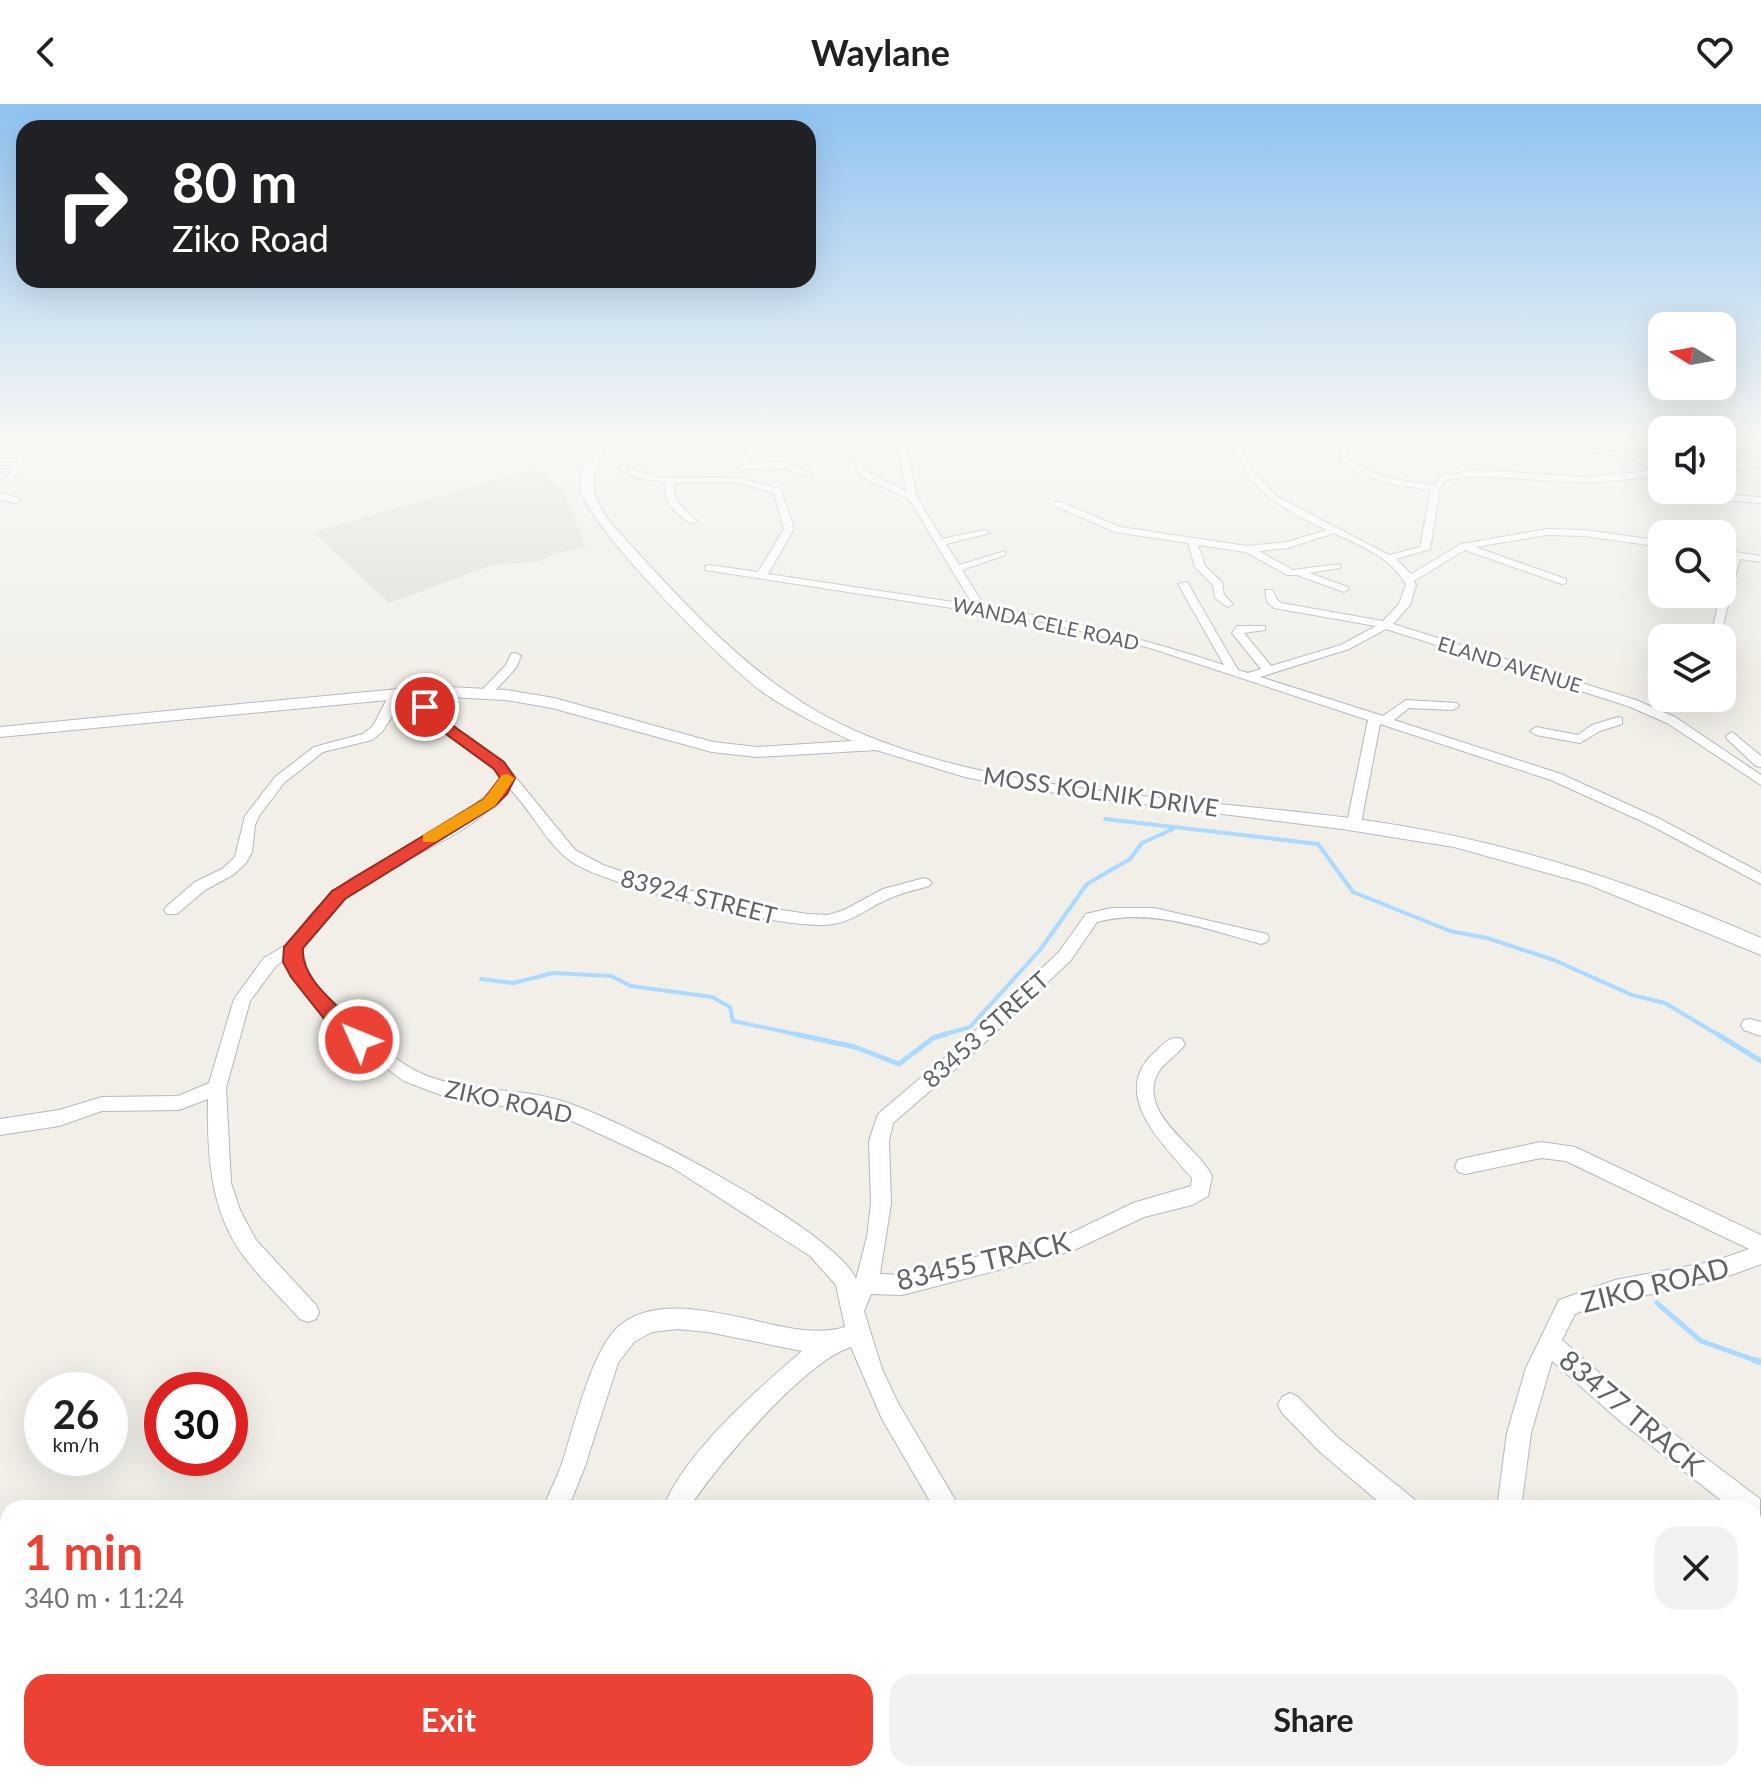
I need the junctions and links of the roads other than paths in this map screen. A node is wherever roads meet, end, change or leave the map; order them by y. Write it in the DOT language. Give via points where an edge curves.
graph roads {
  1 [pos="598,516"];
  2 [pos="687,516"];
  3 [pos="787,516"];
  4 [pos="924,516"];
  5 [pos="1086,516"];
  6 [pos="1308,516"];
  7 [pos="1431,516"];
  8 [pos="692,521"];
  9 [pos="1335,530"];
  10 [pos="985,533"];
  11 [pos="1192,541"];
  12 [pos="940,542"];
  13 [pos="1648,542"];
  14 [pos="1464,546"];
  15 [pos="1247,549"];
  16 [pos="1002,553"];
  17 [pos="1736,555"];
  18 [pos="1387,558"];
  19 [pos="1761,559"];
  20 [pos="1336,566"];
  21 [pos="709,568"];
  22 [pos="956,569"];
  23 [pos="1299,574"];
  24 [pos="762,575"];
  25 [pos="1410,579"];
  26 [pos="1562,581"];
  27 [pos="1183,584"];
  28 [pos="1344,589"];
  29 [pos="1269,592"];
  30 [pos="1228,604"];
  31 [pos="980,608"];
  32 [pos="1388,626"];
  33 [pos="1261,628"];
  34 [pos="515,656"];
  35 [pos="1268,670"];
  36 [pos="1233,671"];
  37 [pos="1249,676"];
  38 [pos="430,691"];
  39 [pos="396,693"];
  40 [pos="486,693"];
  41 [pos="1632,703"];
  42 [pos="1453,706"];
  43 [pos="1381,718"];
  44 [pos="826,720"];
  45 [pos="1536,731"];
  46 [pos="0,732"];
  47 [pos="1732,736"];
  48 [pos="880,745"];
  49 [pos="807,749"];
  50 [pos="1761,763"];
  51 [pos="507,778"];
  52 [pos="1761,781"];
  53 [pos="1354,823"];
  54 [pos="1761,879"];
  55 [pos="924,883"];
  56 [pos="172,910"];
  57 [pos="1261,938"];
  58 [pos="294,947"];
  59 [pos="1761,947"];
  60 [pos="1176,1044"];
  61 [pos="217,1088"];
  62 [pos="0,1127"];
  63 [pos="1465,1166"];
  64 [pos="1761,1245"];
  65 [pos="1761,1254"];
  66 [pos="865,1284"];
  67 [pos="855,1307"];
  68 [pos="308,1312"];
  69 [pos="858,1334"];
  70 [pos="831,1342"];
  71 [pos="1551,1345"];
  72 [pos="1290,1405"];
  73 [pos="558,1500"];
  74 [pos="680,1500"];
  75 [pos="943,1500"];
  76 [pos="1395,1500"];
  77 [pos="1510,1500"];
  78 [pos="1740,1500"];
  1 -- 44 [label="main road, MOSS KOLNIK DRIVE" via="737,662 768,688"];
  2 -- 8 [label="street"];
  3 -- 24 [label="street" via="788,535"];
  4 -- 12 [label="street"];
  5 -- 11 [label="street" via="1118,530"];
  6 -- 9 [label="street"];
  7 -- 18 [label="street" via="1425,549"];
  9 -- 15 [label="street" via="1288,545"];
  9 -- 18 [label="street"];
  10 -- 12 [label="street"];
  11 -- 15 [label="street"];
  11 -- 30 [label="street" via="1200,567 1220,585 1219,596"];
  12 -- 22 [label="street"];
  13 -- 14 [label="street" via="1547,532"];
  14 -- 25 [label="street"];
  14 -- 26 [label="street"];
  15 -- 23 [label="street"];
  16 -- 22 [label="street"];
  17 -- 19 [label="street"];
  18 -- 25 [label="street"];
  20 -- 23 [label="street"];
  21 -- 24 [label="street, WANDA CELE ROAD"];
  22 -- 31 [label="street"];
  23 -- 28 [label="street"];
  24 -- 31 [label="street, WANDA CELE ROAD"];
  25 -- 32 [label="street" via="1410,592"];
  27 -- 36 [label="street"];
  29 -- 32 [label="street, ELAND AVENUE" via="1278,606"];
  31 -- 36 [label="street, WANDA CELE ROAD" via="1079,626"];
  32 -- 35 [label="street" via="1351,644"];
  32 -- 41 [label="street, ELAND AVENUE"];
  33 -- 35 [label="street" via="1241,628 1238,633"];
  34 -- 40 [label="street"];
  35 -- 37 [label="street"];
  36 -- 37 [label="street, WANDA CELE ROAD"];
  37 -- 43 [label="street, WANDA CELE ROAD"];
  38 -- 39 [label="main road"];
  38 -- 40 [label="main road"];
  38 -- 51 [label="street" via="425,700 428,714 499,766"];
  39 -- 46 [label="main road"];
  39 -- 56 [label="street" via="376,733 309,755 254,812 247,848 235,868 199,887"];
  40 -- 49 [label="main road" via="554,703 712,747 757,752"];
  41 -- 45 [label="street" via="1615,725 1596,728 1580,739"];
  41 -- 52 [label="street, ELAND AVENUE" via="1671,720"];
  42 -- 43 [label="street" via="1406,704"];
  43 -- 53 [label="street"];
  43 -- 54 [label="street, WANDA CELE ROAD" via="1579,787"];
  44 -- 48 [label="main road, MOSS KOLNIK DRIVE"];
  44 -- 49 [label="main road"];
  47 -- 50 [label="street"];
  48 -- 49 [label="main road"];
  48 -- 53 [label="main road, MOSS KOLNIK DRIVE" via="1039,786"];
  51 -- 55 [label="street, 83924 STREET" via="578,859 644,884 793,919 825,921 842,918 894,890"];
  51 -- 58 [label="street" via="501,791 480,809 338,895"];
  53 -- 59 [label="main road, MOSS KOLNIK DRIVE" via="1557,867"];
  57 -- 66 [label="street, 83453 STREET" via="1172,916 1127,912 1092,918 1065,956 885,1119 879,1141 877,1237"];
  58 -- 61 [label="street" via="270,962 246,990"];
  58 -- 67 [label="street, ZIKO ROAD" via="292,962 310,989 340,1025 378,1056 446,1090 562,1108 680,1162 817,1249 846,1280"];
  60 -- 66 [label="street, 83455 TRACK" via="1162,1054 1144,1085 1144,1096 1160,1130 1202,1176 1201,1190 1140,1209 1072,1242 902,1285"];
  61 -- 62 [label="street" via="179,1103 102,1104 59,1118"];
  61 -- 68 [label="street" via="221,1183 231,1212 249,1247"];
  63 -- 64 [label="street" via="1541,1150 1568,1153"];
  65 -- 71 [label="street, ZIKO ROAD" via="1583,1299 1567,1307"];
  66 -- 67 [label="street, 83453 STREET"];
  67 -- 69 [label="street, ZIKO ROAD"];
  69 -- 70 [label="street"];
  69 -- 75 [label="street, ZIKO ROAD" via="890,1411"];
  70 -- 73 [label="street" via="669,1318 629,1328 609,1357"];
  70 -- 74 [label="street" via="731,1434"];
  71 -- 77 [label="street, ZIKO ROAD" via="1537,1368 1519,1433"];
  71 -- 78 [label="street, 83477 TRACK"];
  72 -- 76 [label="street"];
}
